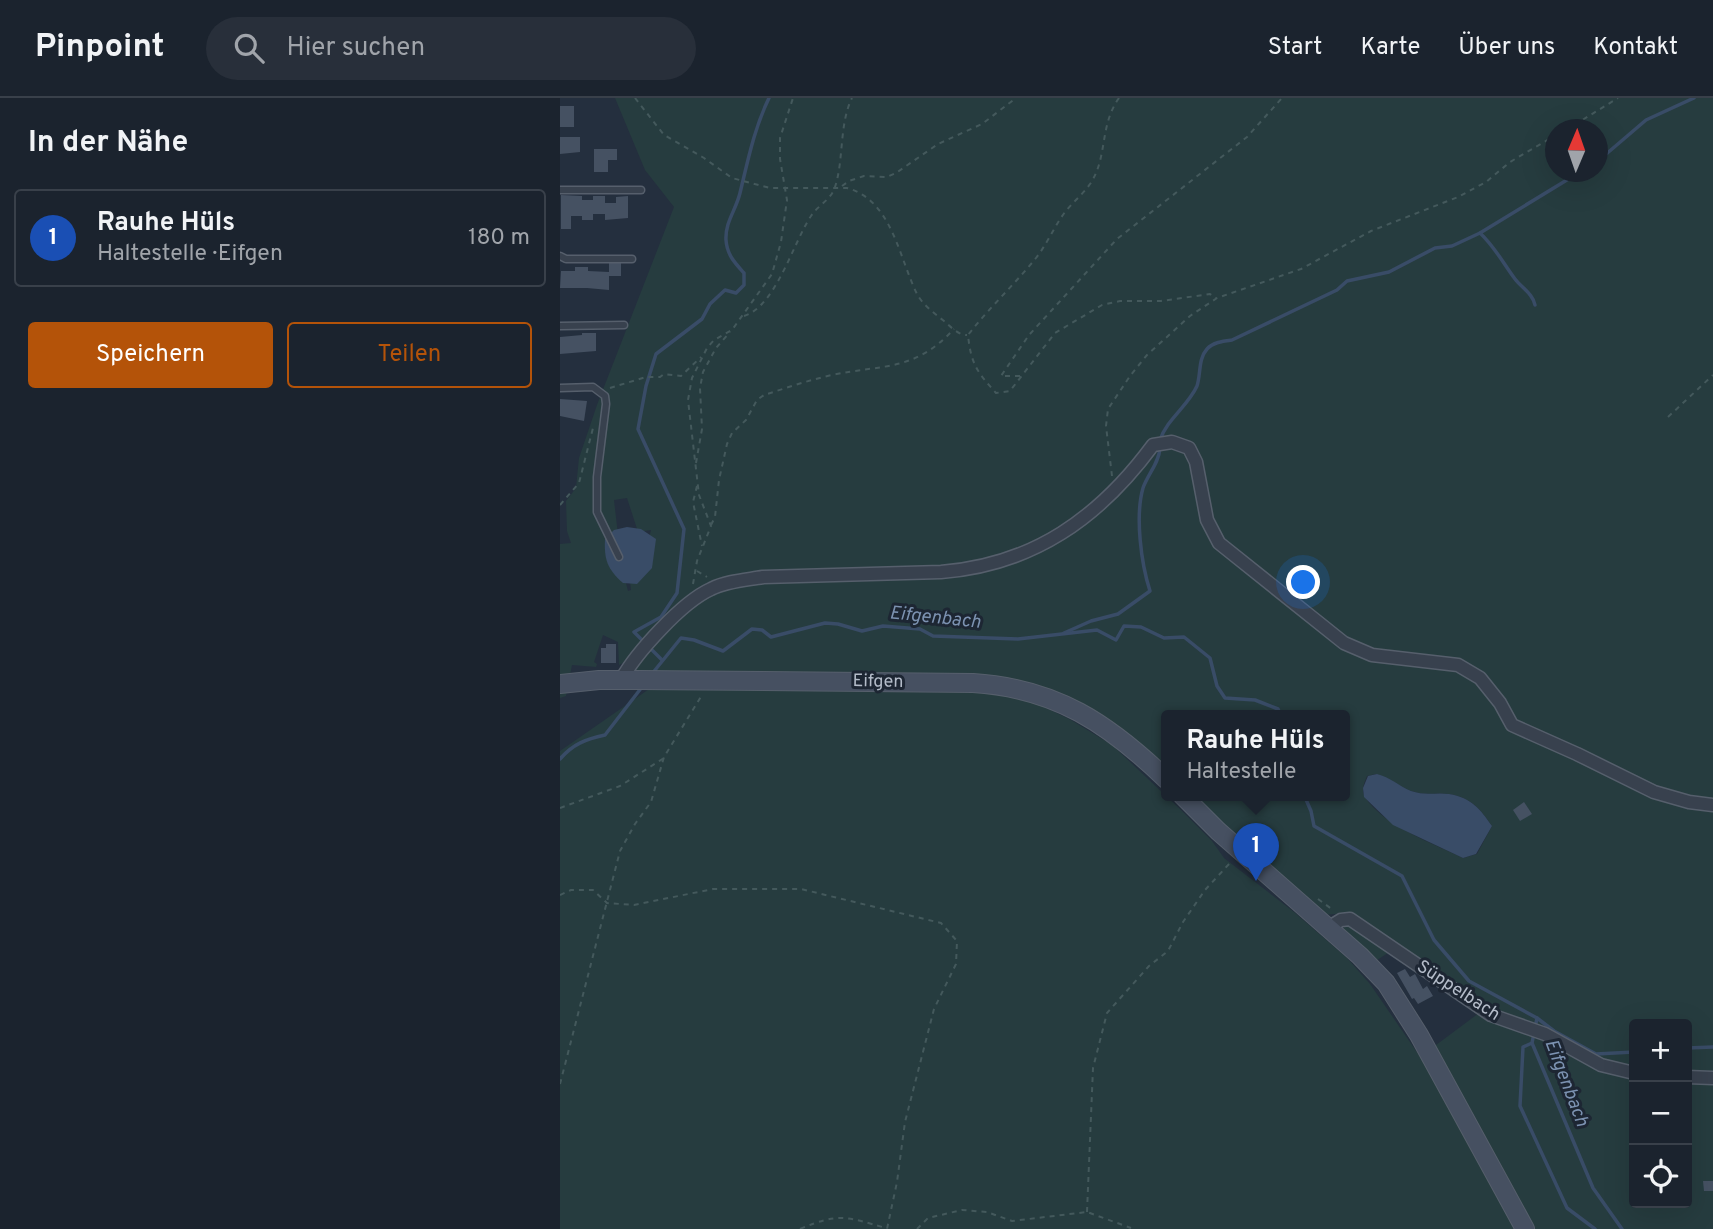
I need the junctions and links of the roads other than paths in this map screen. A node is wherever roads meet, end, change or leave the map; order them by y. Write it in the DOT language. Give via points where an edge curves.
graph roads {
  1 [pos="560,190"];
  2 [pos="641,190"];
  3 [pos="560,256"];
  4 [pos="632,259"];
  5 [pos="624,325"];
  6 [pos="560,326"];
  7 [pos="560,388"];
  8 [pos="620,556"];
  9 [pos="625,680"];
  10 [pos="560,684"];
  11 [pos="1161,774"];
  12 [pos="1188,801"];
  13 [pos="1713,805"];
  14 [pos="1328,928"];
  15 [pos="1629,1072"];
  16 [pos="1692,1077"];
  17 [pos="1713,1078"];
  18 [pos="1525,1229"];
  1 -- 2 [label="lane"];
  3 -- 4 [label="lane"];
  5 -- 6 [label="lane"];
  7 -- 8 [label="lane" via="593,387 602,393 606,404 597,512"];
  9 -- 10 [label="main road, Eifgen"];
  9 -- 11 [label="main road, Eifgen" via="973,683 1014,688 1094,719"];
  9 -- 13 [label="street" via="629,666 671,619 697,596 720,585 763,577 941,572 989,565 1023,554 1071,528 1129,476 1153,445 1172,442 1189,448 1196,462 1206,520 1219,543 1344,643 1372,655 1465,668 1480,678 1513,725 1654,793"];
  12 -- 14 [label="main road"];
  14 -- 15 [label="street, Süppelbach" via="1345,919 1356,923 1491,1015 1545,1034 1601,1065"];
  14 -- 18 [label="main road" via="1374,970 1397,999"];
  16 -- 17 [label="street"];
}
